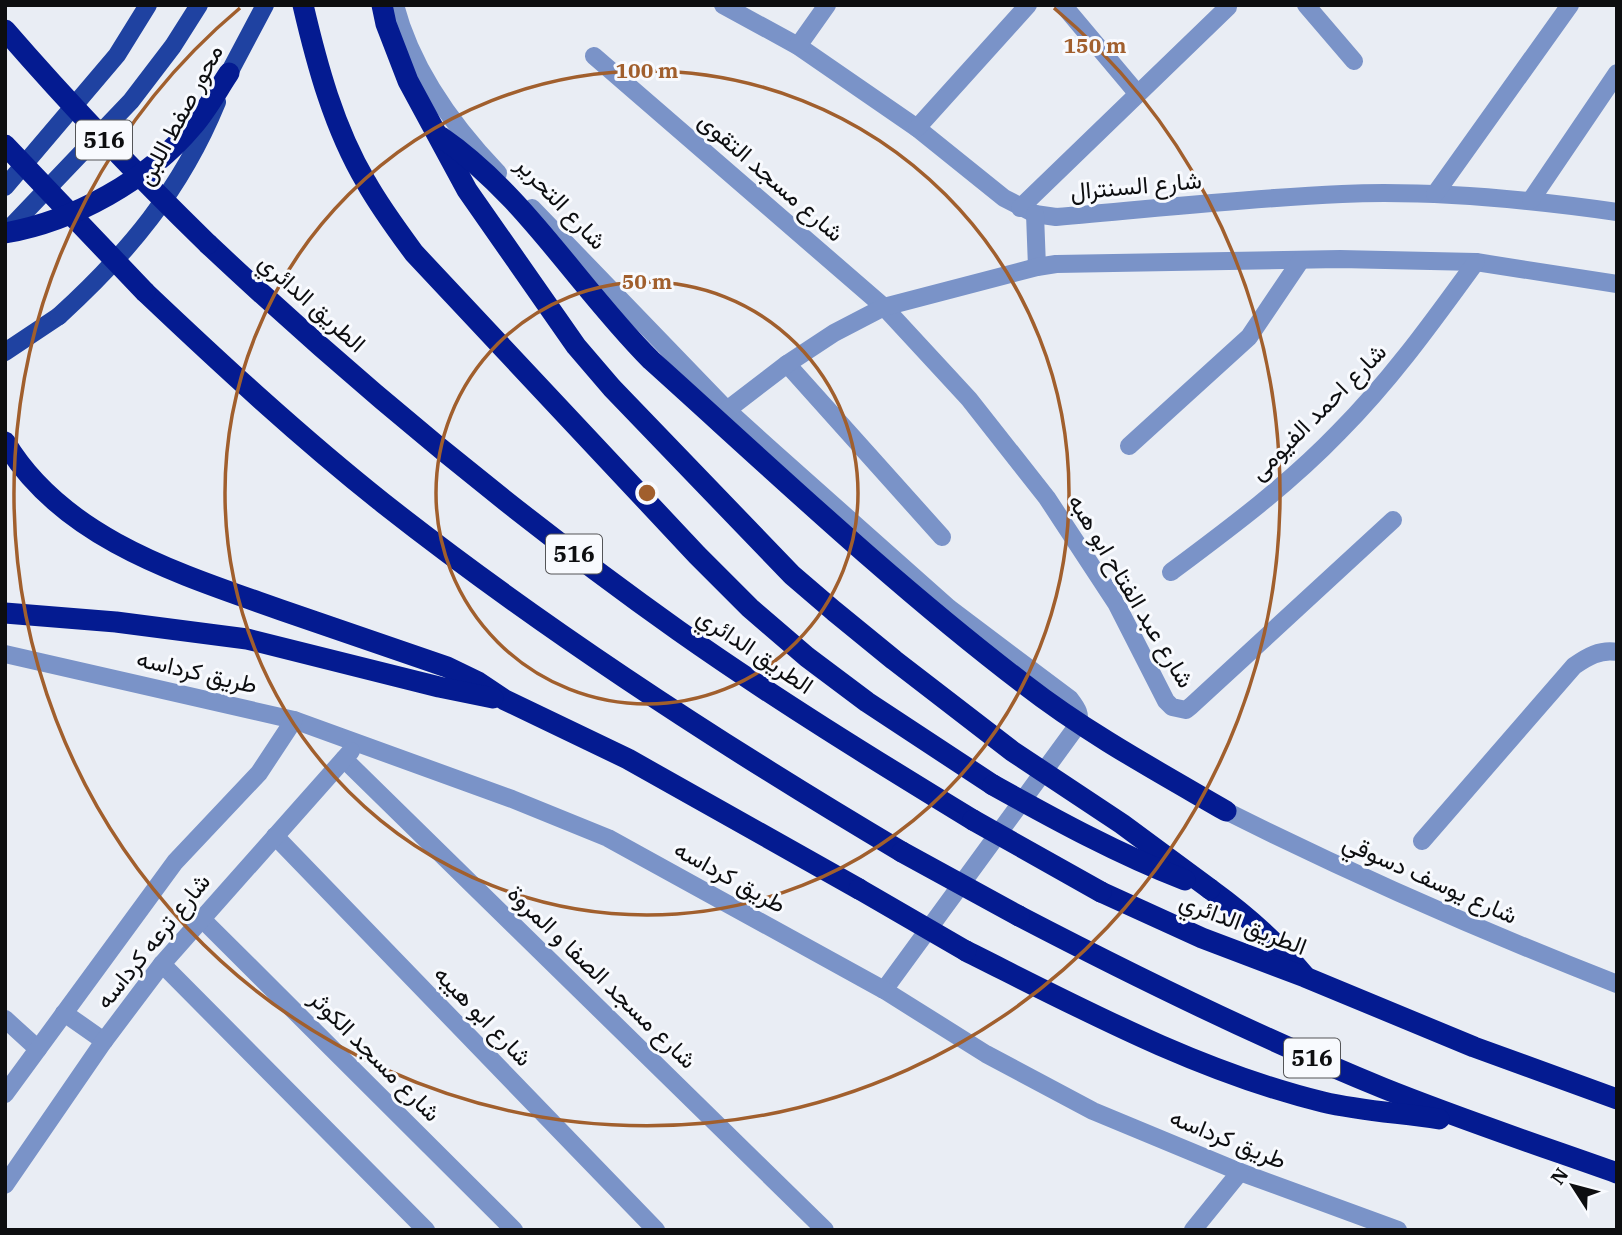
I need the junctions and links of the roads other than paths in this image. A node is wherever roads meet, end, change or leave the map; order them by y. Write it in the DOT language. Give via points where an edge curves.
graph roads {
  1 [pos="148,5"];
  2 [pos="199,5"];
  3 [pos="265,5"];
  4 [pos="303,5"];
  5 [pos="382,5"];
  6 [pos="395,5"];
  7 [pos="723,5"];
  8 [pos="766,5"];
  9 [pos="827,5"];
  10 [pos="1063,5"];
  11 [pos="1570,5"];
  12 [pos="1026,6"];
  13 [pos="1228,7"];
  14 [pos="1313,8"];
  15 [pos="754,20"];
  16 [pos="5,30"];
  17 [pos="798,46"];
  18 [pos="594,56"];
  19 [pos="1354,61"];
  20 [pos="229,73"];
  21 [pos="1617,73"];
  22 [pos="1137,93"];
  23 [pos="917,128"];
  24 [pos="437,134"];
  25 [pos="5,145"];
  26 [pos="5,187"];
  27 [pos="1435,194"];
  28 [pos="1531,200"];
  29 [pos="1028,211"];
  30 [pos="1617,212"];
  31 [pos="5,233"];
  32 [pos="1301,260"];
  33 [pos="1476,262"];
  34 [pos="1037,267"];
  35 [pos="1617,284"];
  36 [pos="884,307"];
  37 [pos="5,352"];
  38 [pos="787,364"];
  39 [pos="727,410"];
  40 [pos="5,442"];
  41 [pos="1129,446"];
  42 [pos="1393,520"];
  43 [pos="942,537"];
  44 [pos="1171,572"];
  45 [pos="5,613"];
  46 [pos="1613,651"];
  47 [pos="5,654"];
  48 [pos="506,700"];
  49 [pos="294,720"];
  50 [pos="358,743"];
  51 [pos="344,759"];
  52 [pos="1226,811"];
  53 [pos="275,836"];
  54 [pos="1423,841"];
  55 [pos="1210,889"];
  56 [pos="201,918"];
  57 [pos="162,964"];
  58 [pos="1305,977"];
  59 [pos="1617,984"];
  60 [pos="884,990"];
  61 [pos="64,1013"];
  62 [pos="5,1019"];
  63 [pos="104,1041"];
  64 [pos="38,1049"];
  65 [pos="5,1094"];
  66 [pos="1617,1100"];
  67 [pos="1477,1124"];
  68 [pos="1240,1172"];
  69 [pos="1617,1172"];
  70 [pos="5,1185"];
  71 [pos="426,1230"];
  72 [pos="514,1230"];
  73 [pos="656,1230"];
  74 [pos="825,1230"];
  75 [pos="1193,1230"];
  76 [pos="1398,1230"];
  1 -- 26 [label="main road" via="117,55"];
  2 -- 31 [label="main road, محور صفط اللبن" via="131,100"];
  3 -- 20 [label="main road, محور صفط اللبن"];
  4 -- 55 [label="highway, bridge" via="345,140 388,218 414,253 750,608 867,702 993,785 1137,862"];
  5 -- 24 [label="highway, bridge" via="408,81"];
  6 -- 39 [label="street, شارع التحرير" via="416,62 469,143"];
  7 -- 15 [label="street"];
  8 -- 15 [label="street"];
  9 -- 17 [label="street"];
  10 -- 22 [label="street"];
  11 -- 27 [label="street"];
  12 -- 23 [label="street"];
  13 -- 22 [label="street"];
  14 -- 19 [label="street"];
  15 -- 17 [label="street"];
  16 -- 58 [label="highway, الطريق الدائري / 516, bridge" via="126,163 271,303 402,418 538,527 679,631 824,729 1101,892 1202,939"];
  17 -- 23 [label="street"];
  18 -- 36 [label="street, شارع مسجد التقوى"];
  20 -- 31 [label="highway, bridge" via="193,127 145,172 90,206"];
  20 -- 37 [label="main road, محور صفط اللبن, bridge" via="195,150 142,232 59,316"];
  21 -- 28 [label="street"];
  22 -- 29 [label="street"];
  23 -- 29 [label="street" via="1004,198"];
  24 -- 52 [label="highway, bridge" via="489,174 651,359 849,538 1024,685 1100,738"];
  24 -- 55 [label="highway, bridge" via="485,219 576,346 792,575 1012,751"];
  25 -- 67 [label="highway, 516, bridge" via="145,292 302,435 451,553 678,714 902,852 1119,968 1279,1044"];
  27 -- 28 [label="street, شارع السنترال"];
  27 -- 29 [label="street, شارع السنترال" via="1342,194 1056,217"];
  28 -- 30 [label="street, شارع السنترال"];
  29 -- 34 [label="street"];
  32 -- 33 [label="street"];
  32 -- 34 [label="street"];
  32 -- 41 [label="street" via="1249,337"];
  33 -- 35 [label="street"];
  33 -- 44 [label="street, شارع احمد الفيومى" via="1412,351 1339,432 1259,506"];
  34 -- 36 [label="street"];
  36 -- 38 [label="street"];
  36 -- 42 [label="street, شارع عبد الفتاح ابو هبه" via="969,399 1047,498 1116,603 1172,708 1191,706"];
  38 -- 39 [label="street"];
  38 -- 43 [label="street"];
  39 -- 60 [label="street, شارع التحرير" via="949,608 1070,699 1080,716 1066,742"];
  40 -- 48 [label="highway" via="46,494 83,524 124,547 210,584 447,667"];
  45 -- 48 [label="highway" via="247,639"];
  46 -- 54 [label="street" via="1590,655 1574,666"];
  47 -- 49 [label="street, طريق كرداسه"];
  48 -- 67 [label="highway, bridge" via="628,759 967,951 1224,1072 1324,1102"];
  49 -- 50 [label="street, طريق كرداسه"];
  49 -- 61 [label="street, شارع ترعه كرداسه" via="259,773 175,862"];
  50 -- 51 [label="street, شارع ترعه كرداسه"];
  50 -- 60 [label="street, طريق كرداسه" via="608,838"];
  51 -- 53 [label="street, شارع ترعه كرداسه"];
  51 -- 74 [label="street, شارع مسجد الصفا و المروة"];
  52 -- 59 [label="street, شارع يوسف دسوقي" via="1391,890"];
  53 -- 56 [label="street, شارع ترعه كرداسه"];
  53 -- 73 [label="street, شارع ابو هيبه"];
  55 -- 58 [label="highway" via="1278,943"];
  56 -- 57 [label="street, شارع ترعه كرداسه"];
  56 -- 72 [label="street, شارع مسجد الكوثر"];
  57 -- 63 [label="street, شارع ترعه كرداسه"];
  57 -- 71 [label="street"];
  58 -- 66 [label="highway, الطريق الدائري / 516"];
  60 -- 68 [label="street, طريق كرداسه" via="986,1054 1093,1111"];
  61 -- 63 [label="street"];
  61 -- 64 [label="street, شارع ترعه كرداسه"];
  62 -- 64 [label="street"];
  63 -- 70 [label="street, شارع ترعه كرداسه"];
  64 -- 65 [label="street, شارع ترعه كرداسه"];
  67 -- 69 [label="highway, 516"];
  68 -- 75 [label="street"];
  68 -- 76 [label="street, طريق كرداسه"];
}
